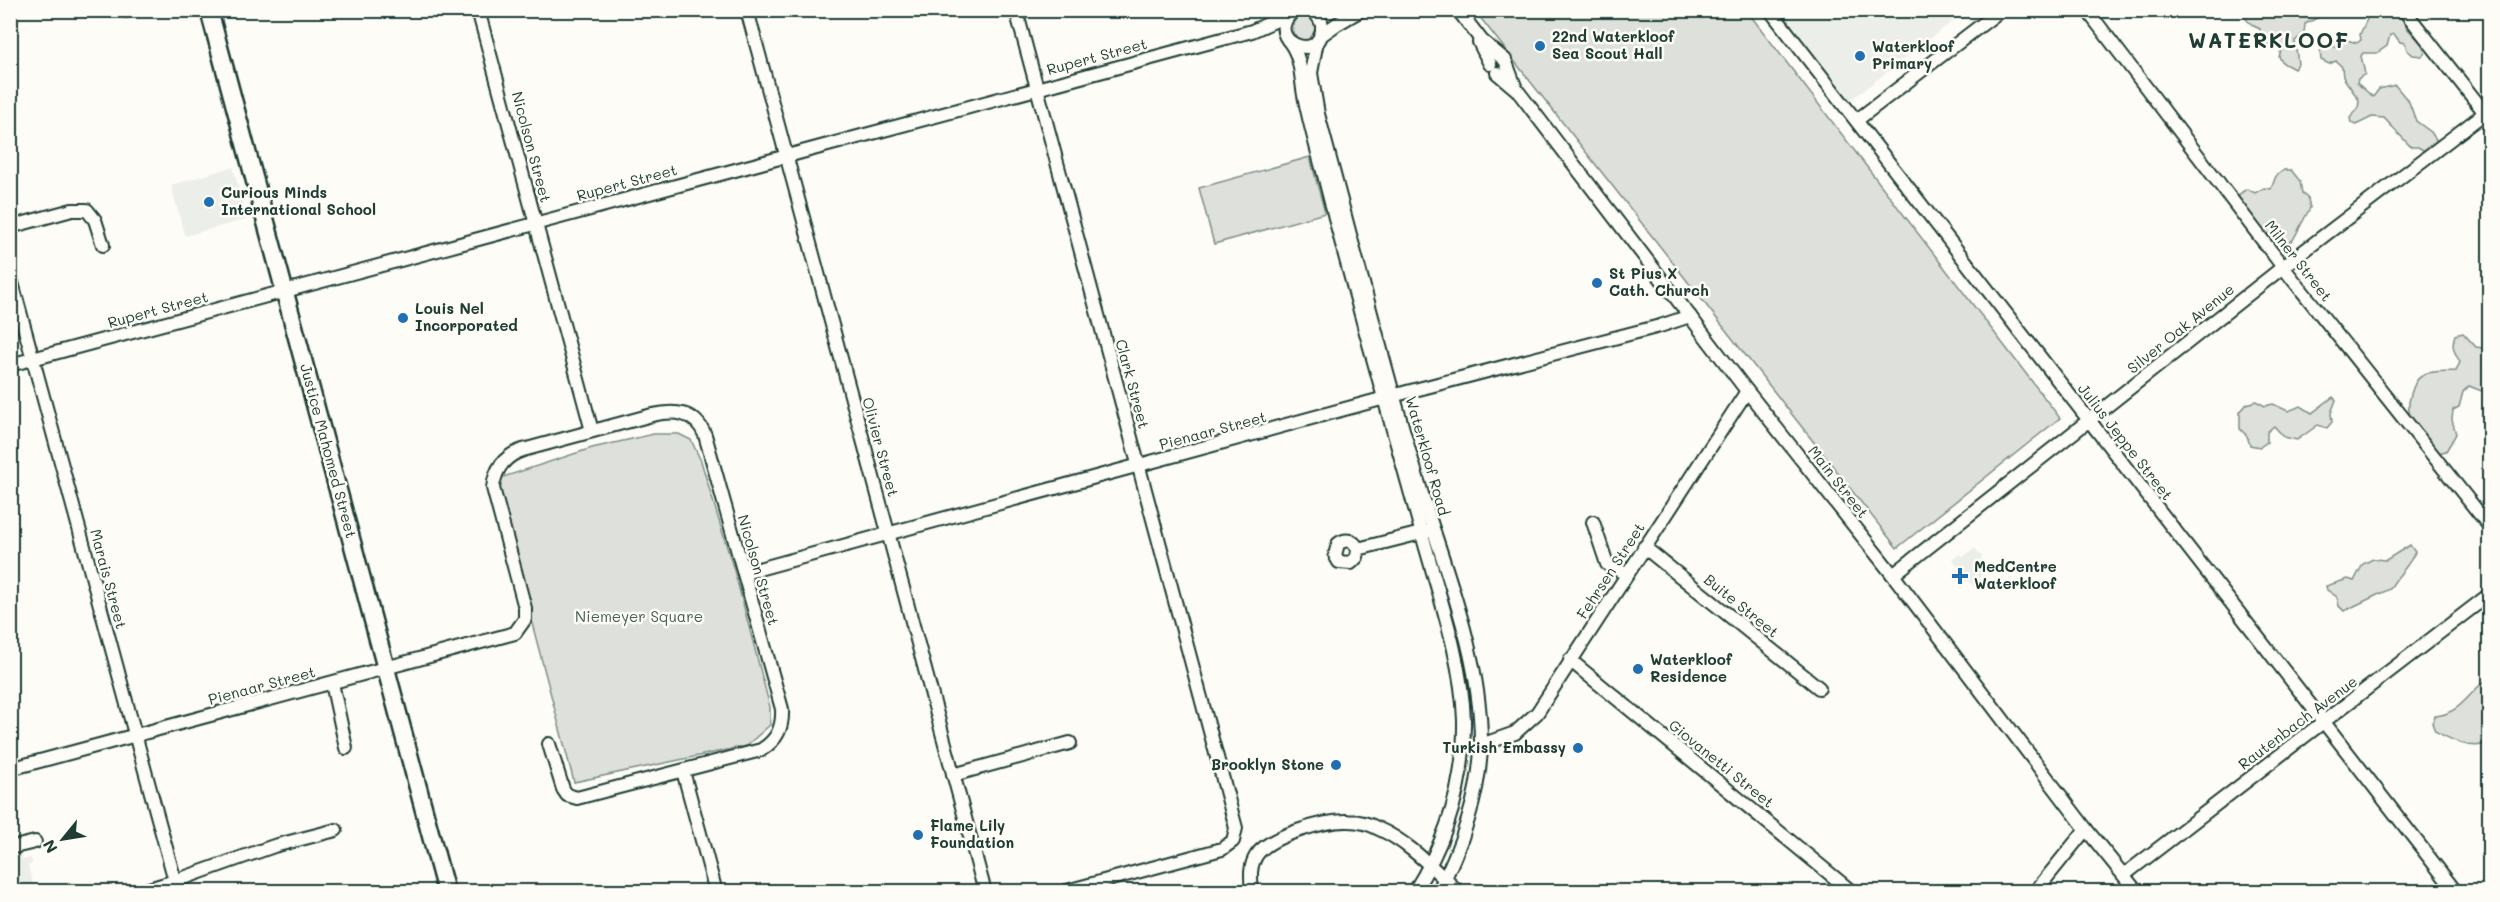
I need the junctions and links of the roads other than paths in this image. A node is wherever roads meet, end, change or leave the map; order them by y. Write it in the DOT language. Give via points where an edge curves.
graph roads {
  1 [pos="209,10"];
  2 [pos="478,10"];
  3 [pos="747,10"];
  4 [pos="1016,10"];
  5 [pos="1311,10"];
  6 [pos="1361,10"];
  7 [pos="1458,10"];
  8 [pos="1770,10"];
  9 [pos="2001,10"];
  10 [pos="2087,10"];
  11 [pos="2404,10"];
  12 [pos="1292,12"];
  13 [pos="1252,31"];
  14 [pos="1287,38"];
  15 [pos="1319,38"];
  16 [pos="1037,89"];
  17 [pos="2488,114"];
  18 [pos="1857,120"];
  19 [pos="786,156"];
  20 [pos="536,223"];
  21 [pos="10,227"];
  22 [pos="103,245"];
  23 [pos="1351,257"];
  24 [pos="2283,267"];
  25 [pos="10,275"];
  26 [pos="284,291"];
  27 [pos="1689,316"];
  28 [pos="33,359"];
  29 [pos="10,365"];
  30 [pos="1747,391"];
  31 [pos="1389,397"];
  32 [pos="2089,421"];
  33 [pos="592,431"];
  34 [pos="1139,466"];
  35 [pos="1593,522"];
  36 [pos="2490,527"];
  37 [pos="1427,532"];
  38 [pos="888,534"];
  39 [pos="1644,547"];
  40 [pos="1358,549"];
  41 [pos="744,573"];
  42 [pos="1626,574"];
  43 [pos="1893,574"];
  44 [pos="1450,586"];
  45 [pos="1437,589"];
  46 [pos="2490,594"];
  47 [pos="520,628"];
  48 [pos="1570,660"];
  49 [pos="386,668"];
  50 [pos="332,683"];
  51 [pos="1819,688"];
  52 [pos="2324,723"];
  53 [pos="136,736"];
  54 [pos="1071,743"];
  55 [pos="549,744"];
  56 [pos="1481,746"];
  57 [pos="346,748"];
  58 [pos="10,769"];
  59 [pos="683,771"];
  60 [pos="953,775"];
  61 [pos="2086,829"];
  62 [pos="336,830"];
  63 [pos="35,842"];
  64 [pos="10,848"];
  65 [pos="1430,867"];
  66 [pos="2124,875"];
  67 [pos="1444,879"];
  68 [pos="176,886"];
  69 [pos="139,891"];
  70 [pos="446,891"];
  71 [pos="716,891"];
  72 [pos="985,891"];
  73 [pos="1063,891"];
  74 [pos="1252,891"];
  75 [pos="1414,891"];
  76 [pos="1438,891"];
  77 [pos="1459,891"];
  78 [pos="1852,891"];
  79 [pos="2035,891"];
  80 [pos="2137,891"];
  81 [pos="2456,891"];
  1 -- 26 [label="main road, Justice Mahomed Street"];
  2 -- 20 [label="street, Nicolson Street"];
  3 -- 19 [label="street, Olivier Street"];
  4 -- 16 [label="street, Clark Street"];
  5 -- 15 [label="street" via="1321,21"];
  6 -- 15 [label="street"];
  7 -- 27 [label="street, Main Street"];
  8 -- 18 [label="street, Julius Jeppe Street"];
  9 -- 18 [label="street"];
  10 -- 24 [label="street, Milner Street"];
  11 -- 17 [label="street"];
  12 -- 13 [label="street, Rupert Street"];
  12 -- 14 [label="street" via="1284,24"];
  13 -- 14 [label="street, Rupert Street" via="1269,31"];
  13 -- 16 [label="street, Rupert Street"];
  14 -- 15 [label="street, Rupert Street" via="1303,47"];
  14 -- 23 [label="street, Waterkloof Road" via="1299,60 1305,99"];
  15 -- 23 [label="street, Waterkloof Road" via="1312,63 1313,87"];
  16 -- 19 [label="street, Rupert Street"];
  16 -- 34 [label="street, Clark Street"];
  17 -- 24 [label="street, Silver Oak Avenue"];
  18 -- 32 [label="street, Julius Jeppe Street"];
  19 -- 20 [label="street, Rupert Street"];
  19 -- 38 [label="street, Olivier Street"];
  20 -- 26 [label="street, Rupert Street"];
  20 -- 33 [label="street, Nicolson Street"];
  21 -- 22 [label="street" via="72,210 87,210 95,220"];
  23 -- 31 [label="street, Waterkloof Road"];
  24 -- 32 [label="street, Silver Oak Avenue"];
  24 -- 36 [label="street, Milner Street"];
  25 -- 28 [label="street, Marais Street"];
  26 -- 28 [label="street, Rupert Street"];
  26 -- 49 [label="main road, Justice Mahomed Street"];
  27 -- 30 [label="street, Main Street"];
  27 -- 31 [label="street, Pienaar Street"];
  28 -- 29 [label="street, Rupert Street"];
  28 -- 53 [label="street, Marais Street"];
  30 -- 39 [label="street, Fehrsen Street"];
  30 -- 43 [label="street, Main Street"];
  31 -- 34 [label="street, Pienaar Street"];
  31 -- 37 [label="street, Waterkloof Road"];
  32 -- 43 [label="street, Silver Oak Avenue"];
  32 -- 52 [label="street, Julius Jeppe Street"];
  33 -- 41 [label="street, Nicolson Street" via="671,411 698,422"];
  33 -- 47 [label="street, Nicolson Street" via="512,454 494,477 494,496 525,608"];
  34 -- 38 [label="street, Pienaar Street"];
  34 -- 73 [label="street, Clark Street" via="1235,835 1222,849"];
  35 -- 42 [label="street" via="1607,564"];
  37 -- 40 [label="street"];
  37 -- 44 [label="street, Waterkloof Road"];
  37 -- 45 [label="street, Waterkloof Road"];
  38 -- 41 [label="street, Pienaar Street"];
  38 -- 60 [label="street, Olivier Street"];
  39 -- 42 [label="street, Fehrsen Street"];
  39 -- 51 [label="street, Buite Street"];
  41 -- 59 [label="street, Nicolson Street" via="782,709 780,729 761,750"];
  42 -- 48 [label="street, Fehrsen Street"];
  43 -- 61 [label="street, Main Street"];
  44 -- 45 [label="street"];
  44 -- 56 [label="street, Waterkloof Road" via="1474,678"];
  45 -- 65 [label="street, Waterkloof Road" via="1457,669 1464,739 1455,797"];
  46 -- 52 [label="street, Rautenbach Avenue"];
  47 -- 49 [label="street, Pienaar Street" via="509,636"];
  48 -- 56 [label="street, Fehrsen Street" via="1531,719 1509,736"];
  48 -- 78 [label="street, Giovanetti Street"];
  49 -- 50 [label="street, Pienaar Street"];
  49 -- 70 [label="main road, Justice Mahomed Street"];
  50 -- 53 [label="street, Pienaar Street"];
  50 -- 57 [label="street"];
  52 -- 66 [label="street, Rautenbach Avenue"];
  52 -- 81 [label="street, Julius Jeppe Street"];
  53 -- 58 [label="street, Pienaar Street"];
  53 -- 68 [label="street, Marais Street"];
  54 -- 60 [label="street"];
  55 -- 59 [label="street, Nicolson Street" via="560,784 572,797 582,798"];
  56 -- 67 [label="street, Waterkloof Road" via="1477,783"];
  59 -- 71 [label="street"];
  60 -- 72 [label="street, Olivier Street"];
  61 -- 66 [label="street, Main Street"];
  61 -- 79 [label="street"];
  62 -- 68 [label="street" via="255,852"];
  63 -- 64 [label="street"];
  65 -- 67 [label="street"];
  65 -- 74 [label="street" via="1402,842 1377,828 1350,821 1335,822 1265,845 1251,867"];
  65 -- 75 [label="street"];
  66 -- 80 [label="street, Main Street"];
  67 -- 76 [label="street"];
  67 -- 77 [label="street"];
  68 -- 69 [label="street"];
}
